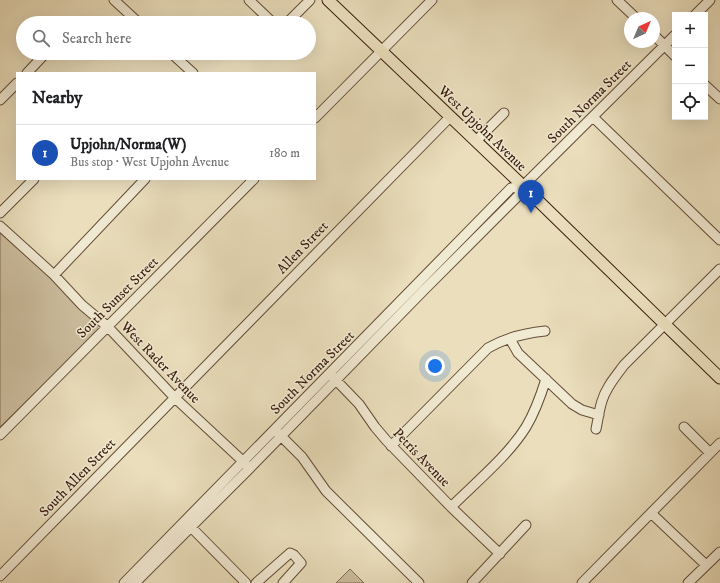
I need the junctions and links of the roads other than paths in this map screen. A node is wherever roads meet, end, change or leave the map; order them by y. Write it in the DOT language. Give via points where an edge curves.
graph roads {
  1 [pos="114,0"];
  2 [pos="249,0"];
  3 [pos="310,0"];
  4 [pos="328,0"];
  5 [pos="432,0"];
  6 [pos="617,0"];
  7 [pos="710,0"];
  8 [pos="630,12"];
  9 [pos="698,12"];
  10 [pos="131,16"];
  11 [pos="266,16"];
  12 [pos="294,16"];
  13 [pos="672,38"];
  14 [pos="660,42"];
  15 [pos="664,46"];
  16 [pos="381,51"];
  17 [pos="672,53"];
  18 [pos="39,60"];
  19 [pos="179,60"];
  20 [pos="28,72"];
  21 [pos="192,72"];
  22 [pos="16,84"];
  23 [pos="708,88"];
  24 [pos="720,99"];
  25 [pos="0,100"];
  26 [pos="504,113"];
  27 [pos="450,116"];
  28 [pos="593,116"];
  29 [pos="316,117"];
  30 [pos="476,141"];
  31 [pos="33,180"];
  32 [pos="144,180"];
  33 [pos="253,180"];
  34 [pos="523,186"];
  35 [pos="0,214"];
  36 [pos="0,226"];
  37 [pos="720,240"];
  38 [pos="720,269"];
  39 [pos="54,275"];
  40 [pos="665,325"];
  41 [pos="108,327"];
  42 [pos="545,332"];
  43 [pos="510,339"];
  44 [pos="333,377"];
  45 [pos="720,378"];
  46 [pos="546,379"];
  47 [pos="175,398"];
  48 [pos="599,415"];
  49 [pos="684,427"];
  50 [pos="596,429"];
  51 [pos="278,432"];
  52 [pos="0,436"];
  53 [pos="720,443"];
  54 [pos="391,446"];
  55 [pos="710,453"];
  56 [pos="247,465"];
  57 [pos="451,507"];
  58 [pos="652,513"];
  59 [pos="188,524"];
  60 [pos="526,524"];
  61 [pos="720,552"];
  62 [pos="500,554"];
  63 [pos="706,565"];
  64 [pos="0,576"];
  65 [pos="124,583"];
  66 [pos="135,583"];
  67 [pos="246,583"];
  68 [pos="256,583"];
  69 [pos="282,583"];
  70 [pos="419,583"];
  71 [pos="472,583"];
  72 [pos="582,583"];
  73 [pos="688,583"];
  1 -- 10 [label="street"];
  2 -- 11 [label="street"];
  3 -- 12 [label="street"];
  4 -- 16 [label="main road, West Upjohn Avenue"];
  5 -- 16 [label="street"];
  6 -- 8 [label="street"];
  7 -- 9 [label="street"];
  13 -- 15 [label="street, South Norma Street"];
  14 -- 15 [label="street"];
  15 -- 17 [label="street"];
  15 -- 28 [label="street, South Norma Street"];
  16 -- 27 [label="main road, West Upjohn Avenue"];
  16 -- 29 [label="street"];
  18 -- 20 [label="street"];
  19 -- 21 [label="street"];
  22 -- 25 [label="street"];
  23 -- 24 [label="street"];
  26 -- 30 [label="street"];
  27 -- 30 [label="main road, West Upjohn Avenue"];
  27 -- 47 [label="street, Allen Street"];
  28 -- 34 [label="street, South Norma Street"];
  28 -- 37 [label="street"];
  30 -- 34 [label="main road, West Upjohn Avenue"];
  31 -- 35 [label="street"];
  32 -- 39 [label="street"];
  33 -- 41 [label="street, South Sunset Street"];
  34 -- 40 [label="main road, West Upjohn Avenue"];
  34 -- 44 [label="street, South Norma Street" via="511,188"];
  36 -- 39 [label="street, West Rader Avenue"];
  38 -- 40 [label="street"];
  39 -- 41 [label="street, West Rader Avenue" via="82,305"];
  40 -- 45 [label="main road, West Upjohn Avenue"];
  40 -- 48 [label="street" via="624,365 608,388"];
  41 -- 47 [label="street, West Rader Avenue"];
  41 -- 52 [label="street, South Sunset Street"];
  42 -- 43 [label="street"];
  43 -- 46 [label="street" via="518,353"];
  43 -- 54 [label="street" via="488,348"];
  44 -- 51 [label="street, South Norma Street"];
  44 -- 54 [label="street, Petris Avenue" via="359,404"];
  46 -- 48 [label="street" via="572,404"];
  46 -- 57 [label="street" via="532,416 519,436"];
  47 -- 56 [label="street, West Rader Avenue"];
  47 -- 64 [label="street, South Allen Street"];
  48 -- 50 [label="street"];
  49 -- 55 [label="street"];
  51 -- 56 [label="street, South Norma Street"];
  51 -- 70 [label="street" via="302,457 326,491"];
  53 -- 55 [label="street"];
  54 -- 57 [label="street, Petris Avenue"];
  55 -- 58 [label="street"];
  56 -- 59 [label="street, South Norma Street"];
  57 -- 62 [label="street, Petris Avenue"];
  58 -- 63 [label="street"];
  58 -- 72 [label="street"];
  59 -- 65 [label="street, South Norma Street"];
  59 -- 66 [label="street, South Norma Street"];
  59 -- 67 [label="street"];
  60 -- 62 [label="street"];
  61 -- 63 [label="street"];
  62 -- 71 [label="street"];
  63 -- 73 [label="street"];
  68 -- 69 [label="street" via="290,553 294,554 301,562"];
}
